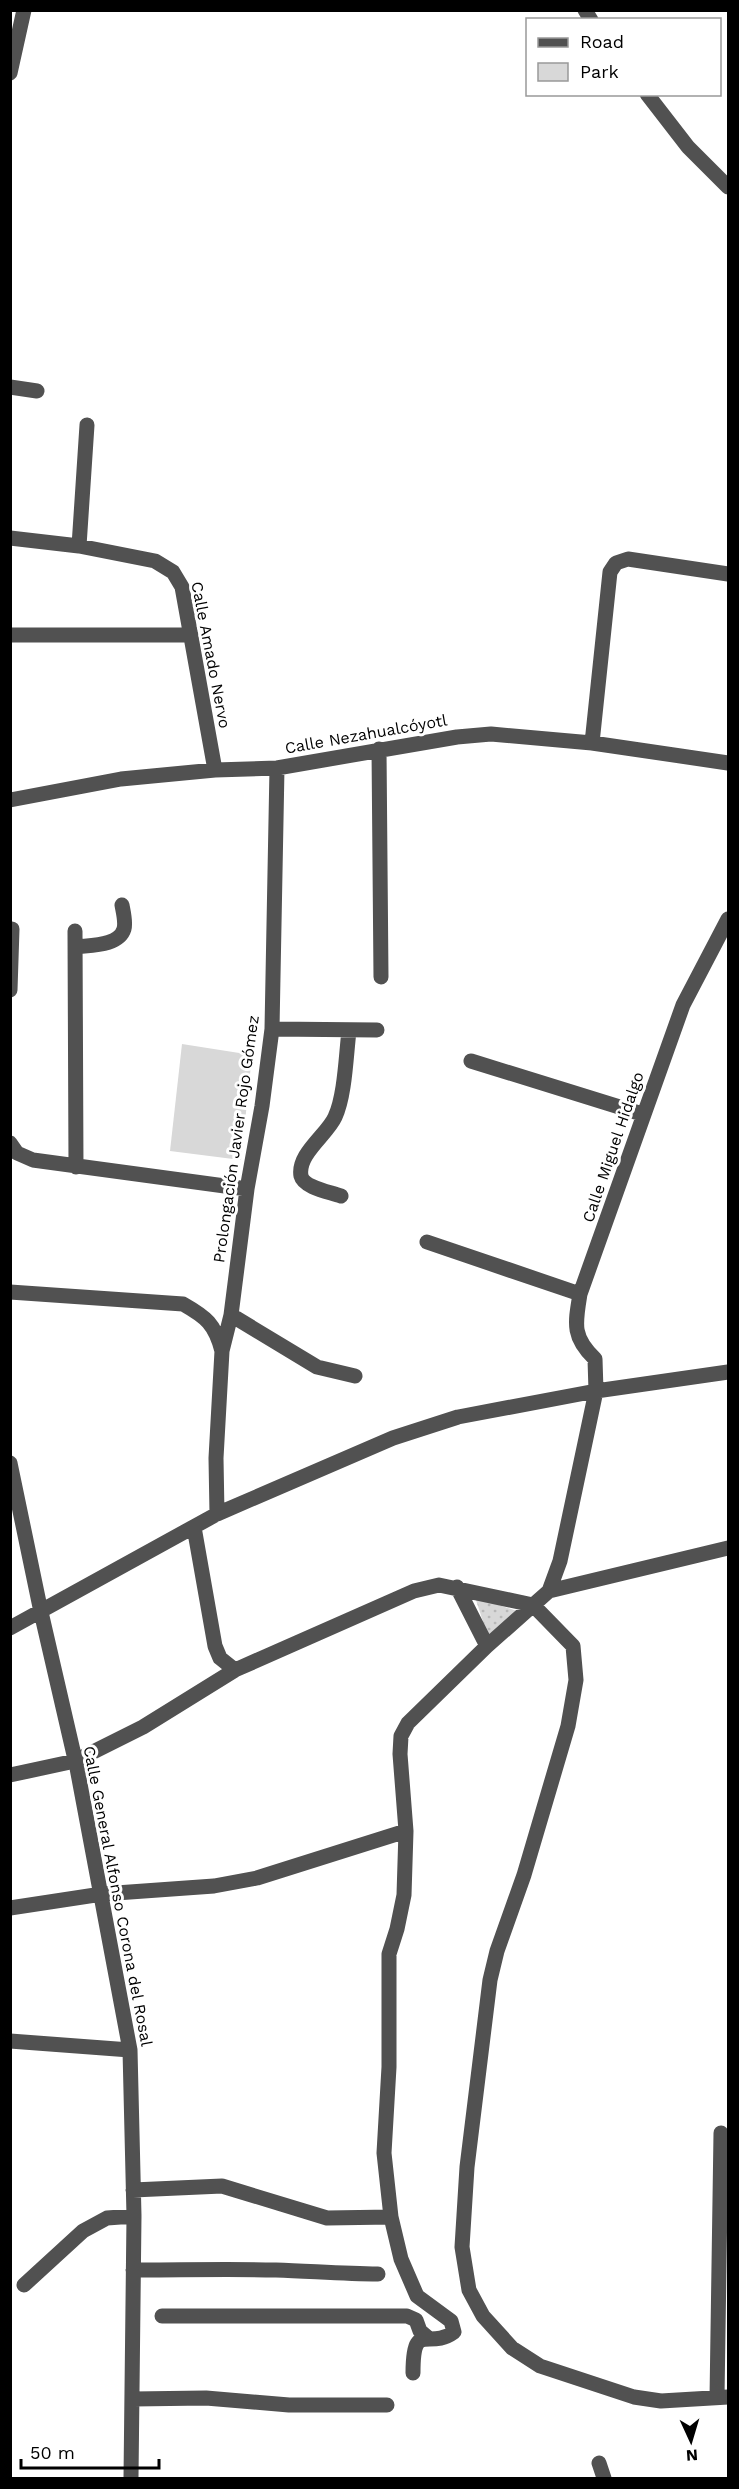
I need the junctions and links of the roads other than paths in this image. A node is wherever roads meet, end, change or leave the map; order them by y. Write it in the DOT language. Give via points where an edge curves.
graph roads {
  1 [pos="24,10"];
  2 [pos="10,74"];
  3 [pos="649,96"];
  4 [pos="729,187"];
  5 [pos="10,387"];
  6 [pos="37,392"];
  7 [pos="87,425"];
  8 [pos="10,538"];
  9 [pos="79,546"];
  10 [pos="729,574"];
  11 [pos="10,635"];
  12 [pos="190,635"];
  13 [pos="592,743"];
  14 [pos="379,749"];
  15 [pos="729,763"];
  16 [pos="277,768"];
  17 [pos="215,770"];
  18 [pos="10,800"];
  19 [pos="122,905"];
  20 [pos="729,919"];
  21 [pos="12,929"];
  22 [pos="75,931"];
  23 [pos="76,947"];
  24 [pos="381,977"];
  25 [pos="10,990"];
  26 [pos="272,1029"];
  27 [pos="377,1030"];
  28 [pos="349,1031"];
  29 [pos="471,1061"];
  30 [pos="642,1114"];
  31 [pos="14,1148"];
  32 [pos="76,1167"];
  33 [pos="247,1188"];
  34 [pos="341,1196"];
  35 [pos="427,1242"];
  36 [pos="10,1292"];
  37 [pos="580,1294"];
  38 [pos="231,1315"];
  39 [pos="222,1350"];
  40 [pos="729,1371"];
  41 [pos="355,1376"];
  42 [pos="596,1390"];
  43 [pos="10,1464"];
  44 [pos="217,1514"];
  45 [pos="194,1527"];
  46 [pos="729,1548"];
  47 [pos="457,1587"];
  48 [pos="549,1591"];
  49 [pos="533,1605"];
  50 [pos="41,1612"];
  51 [pos="10,1628"];
  52 [pos="487,1646"];
  53 [pos="235,1670"];
  54 [pos="75,1761"];
  55 [pos="10,1775"];
  56 [pos="406,1831"];
  57 [pos="102,1894"];
  58 [pos="10,1908"];
  59 [pos="10,2041"];
  60 [pos="130,2050"];
  61 [pos="722,2133"];
  62 [pos="133,2190"];
  63 [pos="134,2216"];
  64 [pos="391,2217"];
  65 [pos="133,2270"];
  66 [pos="378,2274"];
  67 [pos="24,2285"];
  68 [pos="162,2316"];
  69 [pos="427,2337"];
  70 [pos="724,2364"];
  71 [pos="413,2373"];
  72 [pos="723,2397"];
  73 [pos="133,2399"];
  74 [pos="387,2405"];
  75 [pos="599,2463"];
  76 [pos="131,2478"];
  77 [pos="604,2478"];
  1 -- 2 [label="street"];
  3 -- 4 [label="street" via="688,147"];
  5 -- 6 [label="street"];
  7 -- 9 [label="street"];
  8 -- 9 [label="street, Calle Amado Nervo"];
  9 -- 12 [label="street, Calle Amado Nervo" via="155,561 173,572 182,587"];
  10 -- 13 [label="street" via="628,559 616,563 610,572"];
  11 -- 12 [label="street"];
  12 -- 17 [label="street, Calle Amado Nervo"];
  13 -- 14 [label="street, Calle Nezahualcóyotl" via="491,734"];
  13 -- 15 [label="street, Calle Nezahualcóyotl"];
  14 -- 16 [label="street, Calle Nezahualcóyotl"];
  14 -- 24 [label="street"];
  16 -- 17 [label="street, Calle Nezahualcóyotl"];
  16 -- 26 [label="street, Prolongación Javier Rojo Gómez"];
  17 -- 18 [label="street, Calle Nezahualcóyotl" via="122,779"];
  19 -- 23 [label="street" via="124,928 118,937"];
  20 -- 30 [label="street, Calle Miguel Hidalgo" via="683,1005"];
  21 -- 25 [label="street"];
  22 -- 23 [label="street"];
  23 -- 32 [label="street"];
  26 -- 28 [label="street"];
  26 -- 33 [label="street, Prolongación Javier Rojo Gómez"];
  27 -- 28 [label="street"];
  28 -- 34 [label="street" via="335,1117 306,1157 301,1174 311,1186"];
  29 -- 30 [label="street"];
  30 -- 37 [label="street, Calle Miguel Hidalgo"];
  31 -- 32 [label="street" via="33,1160"];
  32 -- 33 [label="street"];
  33 -- 38 [label="street, Prolongación Javier Rojo Gómez"];
  35 -- 37 [label="street"];
  36 -- 39 [label="street" via="183,1304 205,1317 218,1333"];
  37 -- 42 [label="street, Calle Miguel Hidalgo" via="575,1320 577,1336 595,1359"];
  38 -- 39 [label="street, Prolongación Javier Rojo Gómez"];
  38 -- 41 [label="street" via="317,1367"];
  39 -- 44 [label="street, Prolongación Javier Rojo Gómez"];
  40 -- 42 [label="street"];
  42 -- 44 [label="street" via="458,1417 393,1438"];
  42 -- 48 [label="street, Calle Miguel Hidalgo" via="561,1561"];
  43 -- 50 [label="street, Calle General Alfonso Corona del Rosal"];
  44 -- 45 [label="street"];
  45 -- 50 [label="street"];
  45 -- 53 [label="street" via="215,1646 220,1658"];
  46 -- 48 [label="street"];
  47 -- 49 [label="street"];
  47 -- 52 [label="street"];
  47 -- 53 [label="street" via="439,1585 414,1592"];
  48 -- 49 [label="street"];
  49 -- 52 [label="street"];
  49 -- 72 [label="street" via="573,1646 576,1680 568,1726 490,1980 467,2167 462,2247 469,2290 483,2316 512,2348 540,2366 634,2397 661,2401"];
  50 -- 51 [label="street"];
  50 -- 54 [label="street, Calle General Alfonso Corona del Rosal"];
  52 -- 56 [label="street" via="408,1723 402,1736"];
  53 -- 54 [label="street" via="143,1727"];
  54 -- 55 [label="street"];
  54 -- 57 [label="street, Calle General Alfonso Corona del Rosal"];
  56 -- 57 [label="street" via="257,1878 214,1886"];
  56 -- 64 [label="street" via="404,1895 389,1954 384,2153"];
  57 -- 58 [label="street"];
  57 -- 60 [label="street, Calle General Alfonso Corona del Rosal"];
  59 -- 60 [label="street"];
  60 -- 62 [label="street, Calle General Alfonso Corona del Rosal"];
  61 -- 70 [label="street"];
  62 -- 63 [label="street, Calle General Alfonso Corona del Rosal"];
  62 -- 64 [label="street" via="222,2186 327,2218"];
  63 -- 65 [label="street, Calle General Alfonso Corona del Rosal"];
  63 -- 67 [label="street" via="107,2218 83,2231"];
  64 -- 69 [label="street" via="400,2259 417,2296 451,2321 454,2332 446,2337"];
  65 -- 66 [label="street"];
  65 -- 73 [label="street, Calle General Alfonso Corona del Rosal"];
  68 -- 69 [label="street" via="406,2316 416,2320"];
  69 -- 71 [label="street" via="413,2349"];
  70 -- 72 [label="street"];
  73 -- 74 [label="street"];
  73 -- 76 [label="street, Calle General Alfonso Corona del Rosal"];
  75 -- 77 [label="street"];
}
